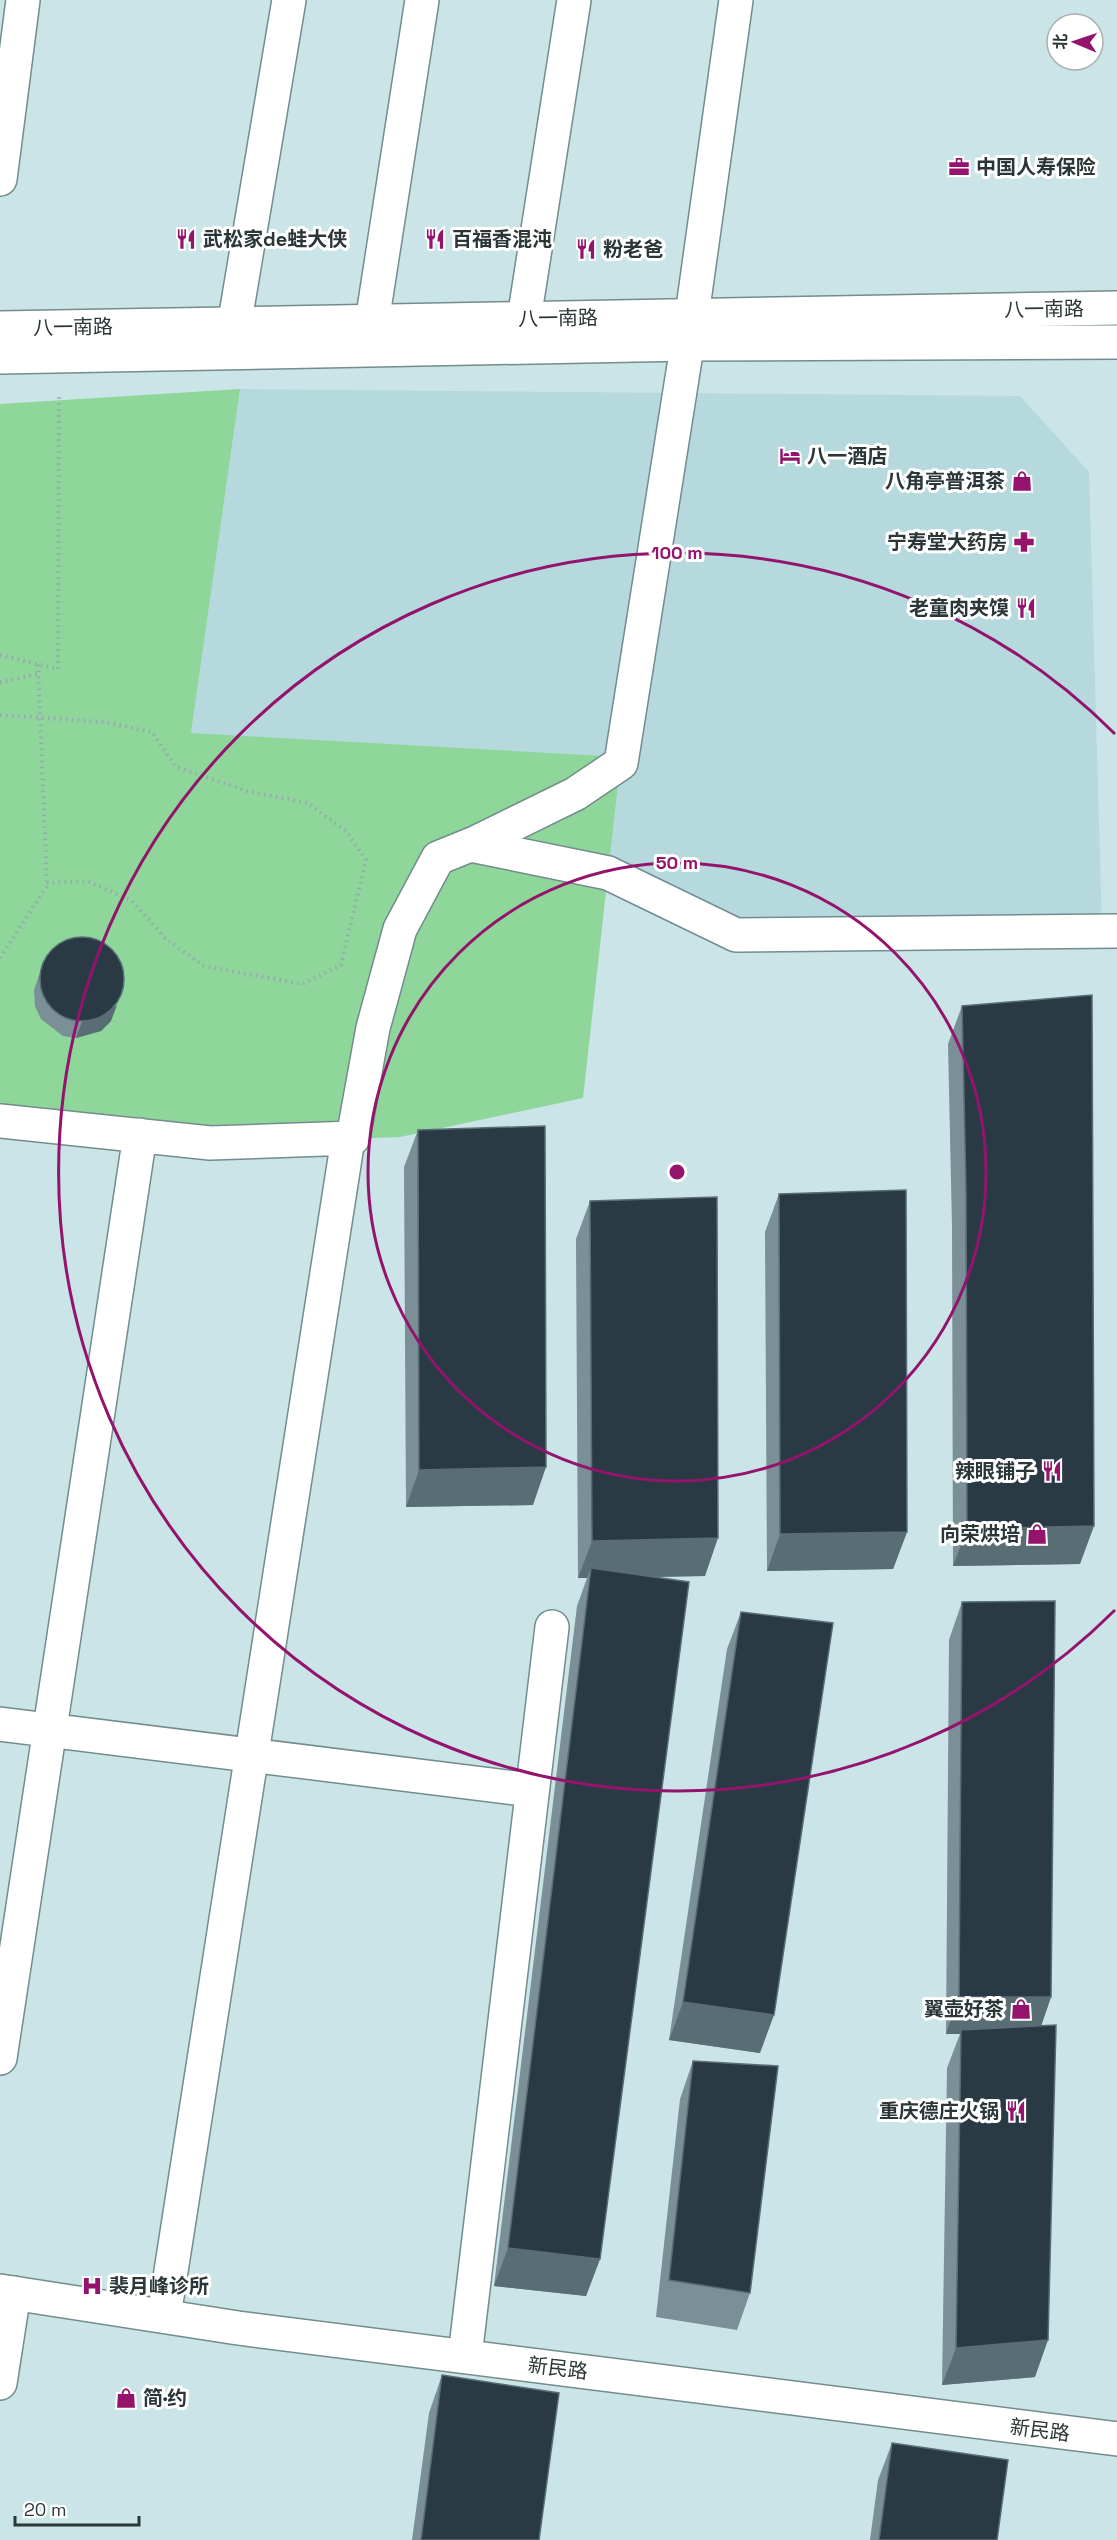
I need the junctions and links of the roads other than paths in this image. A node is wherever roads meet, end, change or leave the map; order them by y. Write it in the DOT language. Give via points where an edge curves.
graph roads {
  1 [pos="23,0"];
  2 [pos="289,0"];
  3 [pos="422,0"];
  4 [pos="574,0"];
  5 [pos="736,0"];
  6 [pos="0,179"];
  7 [pos="1117,308"];
  8 [pos="0,328"];
  9 [pos="690,330"];
  10 [pos="524,333"];
  11 [pos="373,336"];
  12 [pos="232,338"];
  13 [pos="1117,342"];
  14 [pos="0,357"];
  15 [pos="471,845"];
  16 [pos="1117,931"];
  17 [pos="0,1120"];
  18 [pos="140,1135"];
  19 [pos="348,1139"];
  20 [pos="552,1627"];
  21 [pos="0,1724"];
  22 [pos="51,1731"];
  23 [pos="253,1756"];
  24 [pos="532,1790"];
  25 [pos="0,2058"];
  26 [pos="7,2292"];
  27 [pos="164,2316"];
  28 [pos="465,2356"];
  29 [pos="0,2383"];
  30 [pos="1117,2439"];
  1 -- 6 [label="street"];
  2 -- 12 [label="street"];
  3 -- 11 [label="street"];
  4 -- 10 [label="street"];
  5 -- 9 [label="street"];
  7 -- 9 [label="street, 八一南路"];
  8 -- 12 [label="street, 八一南路"];
  9 -- 10 [label="street, 八一南路"];
  9 -- 13 [label="street, 八一南路"];
  9 -- 15 [label="street" via="621,763 575,794"];
  10 -- 11 [label="street, 八一南路"];
  11 -- 12 [label="street, 八一南路"];
  12 -- 14 [label="street, 八一南路"];
  15 -- 16 [label="street" via="608,873 736,935"];
  15 -- 19 [label="street" via="438,858 400,929 374,1028 353,1138"];
  17 -- 18 [label="street"];
  18 -- 19 [label="street" via="210,1143"];
  18 -- 22 [label="street"];
  19 -- 23 [label="street"];
  20 -- 24 [label="street"];
  21 -- 22 [label="street"];
  22 -- 23 [label="street"];
  22 -- 25 [label="street"];
  23 -- 24 [label="street"];
  23 -- 27 [label="street"];
  24 -- 28 [label="street"];
  26 -- 27 [label="street, 新民路"];
  26 -- 29 [label="street"];
  27 -- 28 [label="street, 新民路"];
  28 -- 30 [label="street, 新民路"];
}
